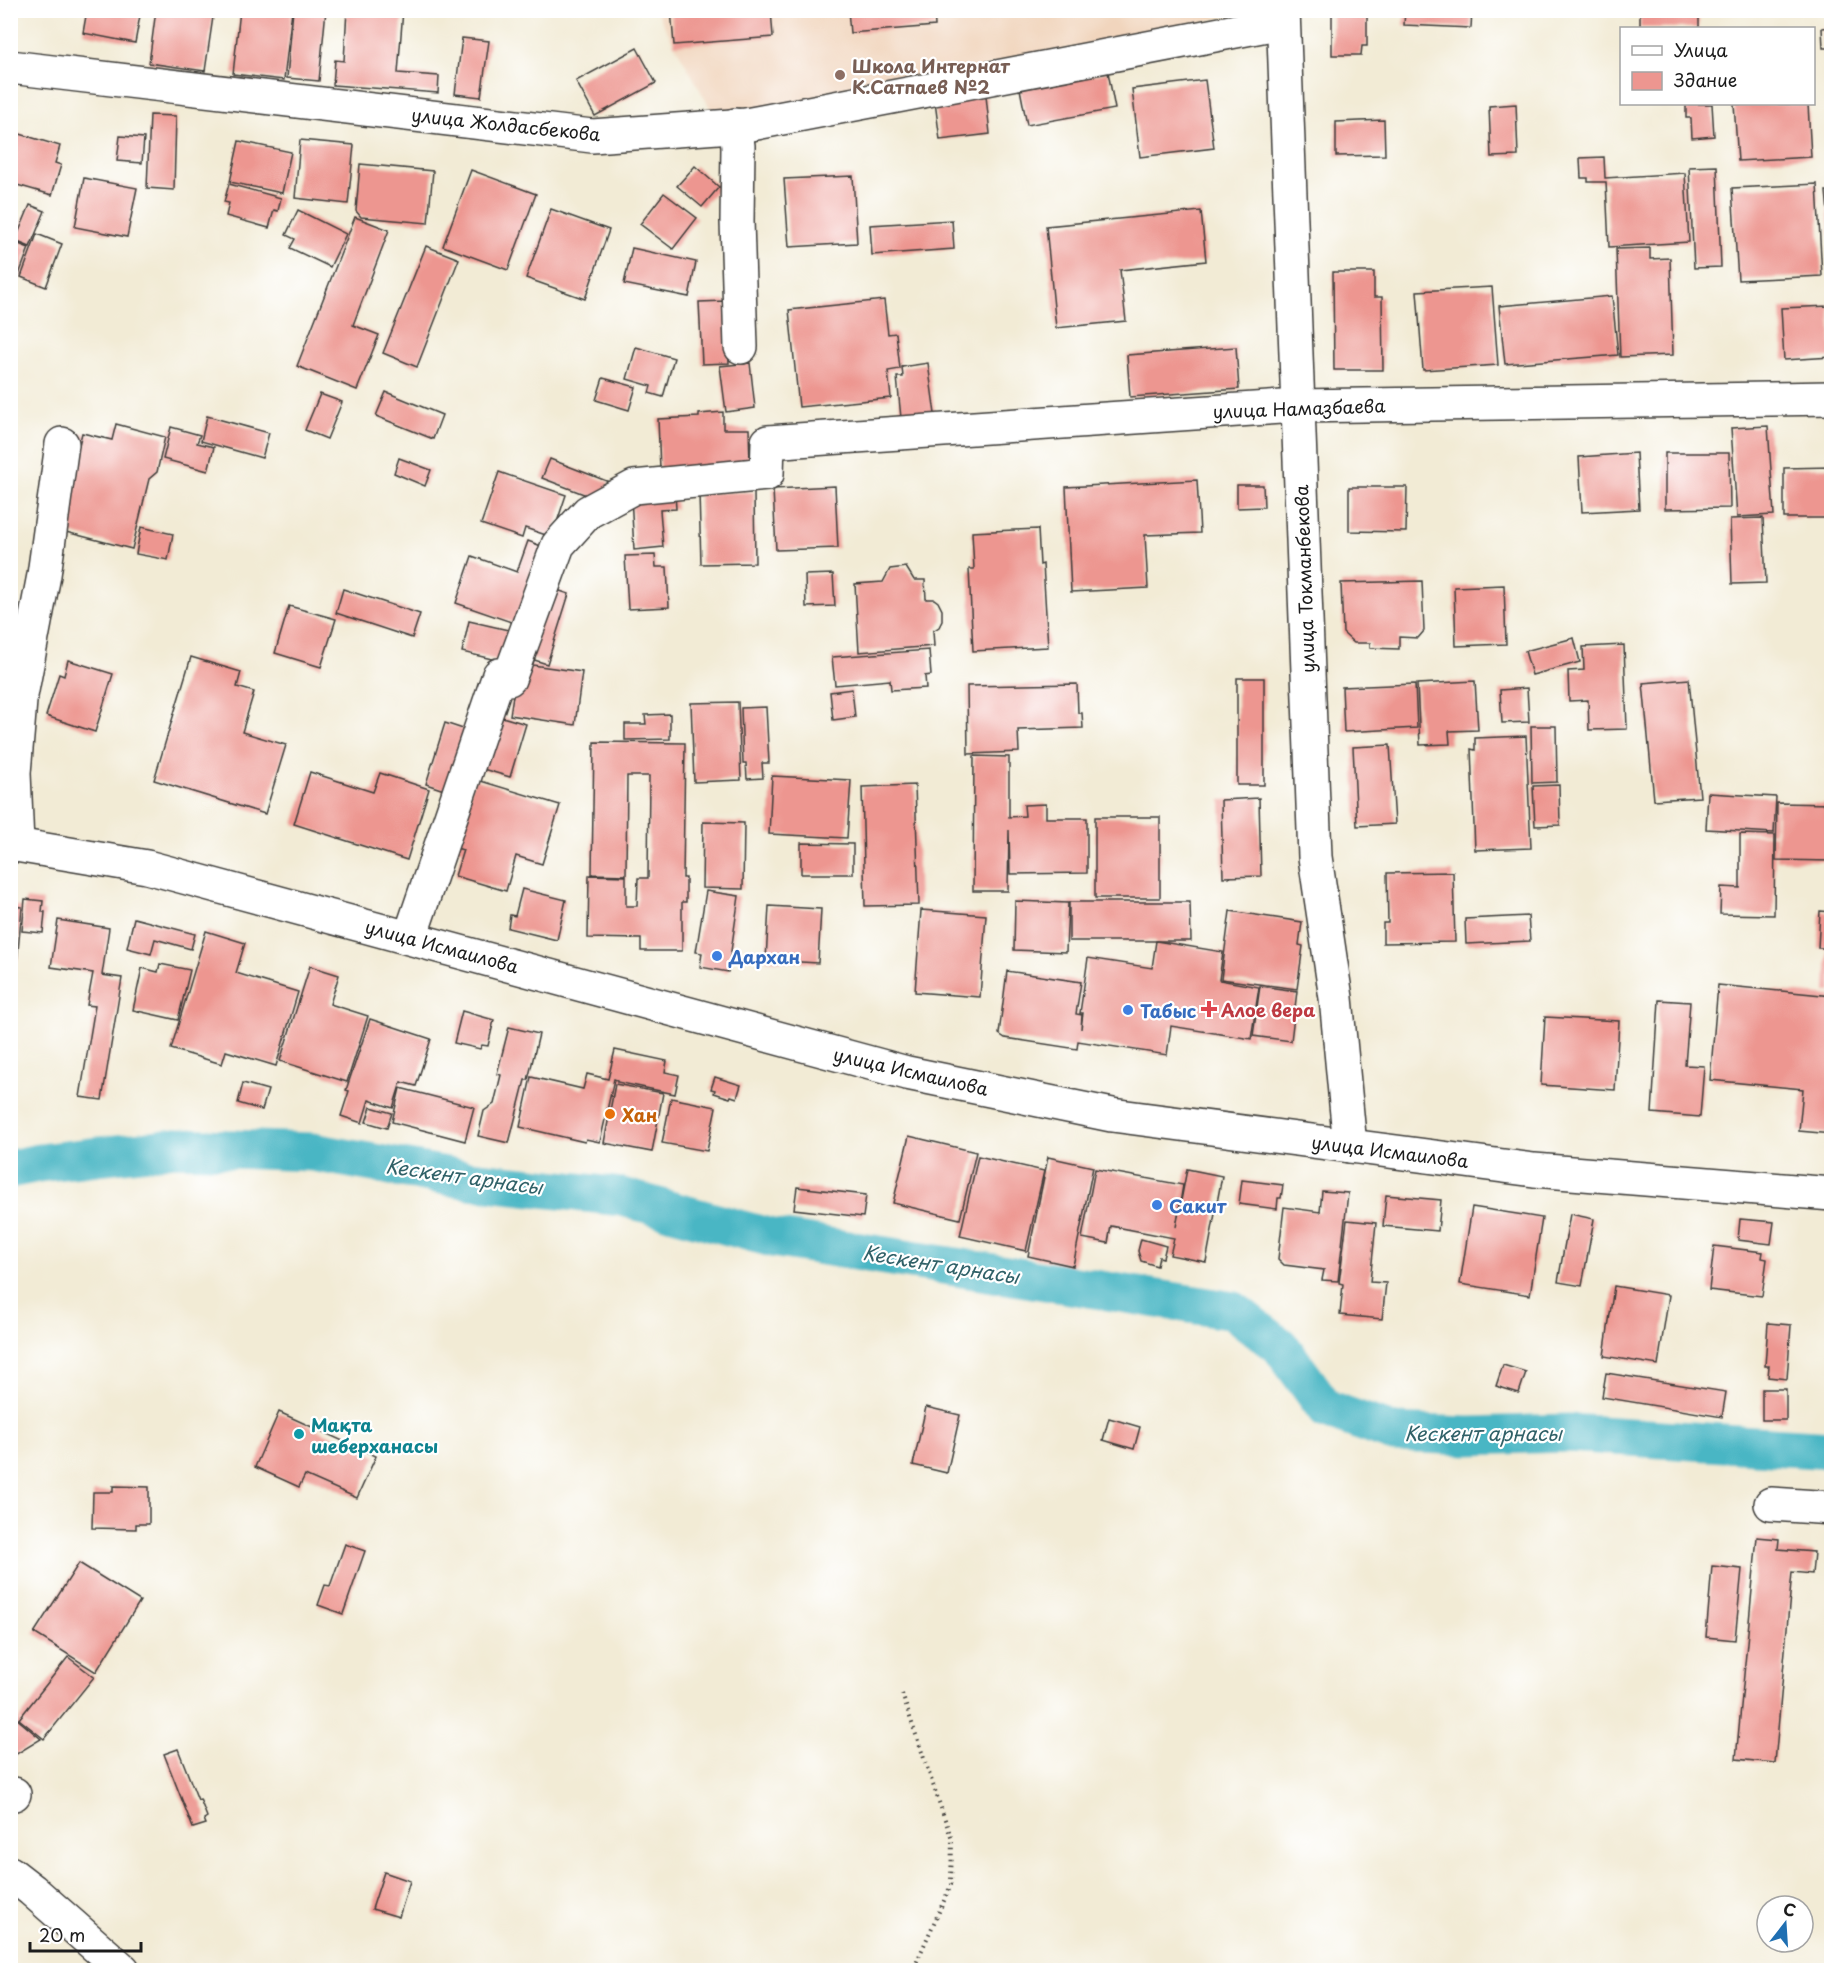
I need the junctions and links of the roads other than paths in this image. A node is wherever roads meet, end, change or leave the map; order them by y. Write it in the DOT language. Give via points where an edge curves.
graph roads {
  1 [pos="1283,16"];
  2 [pos="10,67"];
  3 [pos="735,125"];
  4 [pos="741,347"];
  5 [pos="1832,398"];
  6 [pos="1297,406"];
  7 [pos="62,444"];
  8 [pos="14,844"];
  9 [pos="410,937"];
  10 [pos="1350,1146"];
  11 [pos="1832,1194"];
  12 [pos="1771,1504"];
  13 [pos="1832,1508"];
  14 [pos="10,1873"];
  15 [pos="123,1971"];
  1 -- 3 [label="street, улица Жолдасбекова"];
  1 -- 6 [label="street, улица Токманбекова"];
  2 -- 3 [label="street, улица Жолдасбекова" via="592,136"];
  3 -- 4 [label="street"];
  5 -- 6 [label="street, улица Намазбаева"];
  6 -- 9 [label="street, улица Намазбаева" via="768,442 767,474 634,486 588,512 558,545 509,679 499,675"];
  6 -- 10 [label="street, улица Токманбекова" via="1316,856 1336,998"];
  7 -- 8 [label="street" via="44,575 20,701"];
  8 -- 9 [label="street, улица Исмаилова" via="147,867"];
  9 -- 10 [label="street, улица Исмаилова" via="907,1073 1112,1116"];
  10 -- 11 [label="street, улица Исмаилова" via="1534,1170"];
  12 -- 13 [label="street"];
  14 -- 15 [label="street"];
}
